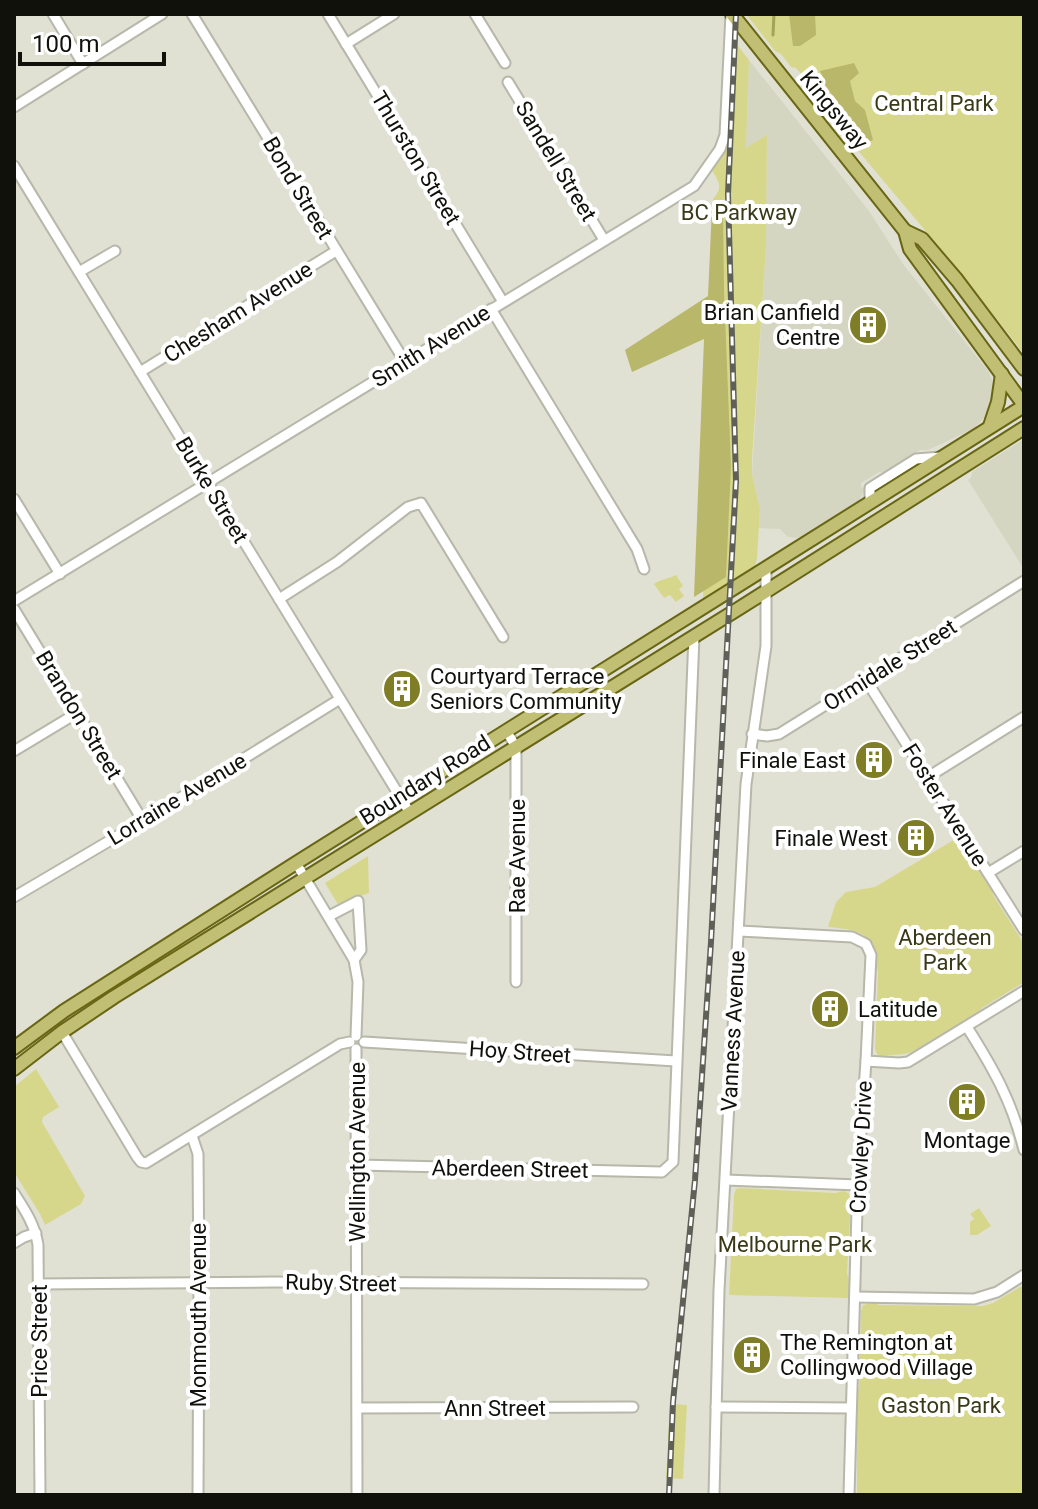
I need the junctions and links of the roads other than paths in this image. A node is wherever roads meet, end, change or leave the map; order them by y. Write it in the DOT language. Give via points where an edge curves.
graph roads {
  1 [pos="53,14"];
  2 [pos="162,14"];
  3 [pos="192,14"];
  4 [pos="328,14"];
  5 [pos="394,14"];
  6 [pos="475,14"];
  7 [pos="732,14"];
  8 [pos="346,44"];
  9 [pos="505,63"];
  10 [pos="83,64"];
  11 [pos="508,82"];
  12 [pos="14,107"];
  13 [pos="14,166"];
  14 [pos="905,231"];
  15 [pos="604,240"];
  16 [pos="115,251"];
  17 [pos="336,251"];
  18 [pos="79,272"];
  19 [pos="503,302"];
  20 [pos="491,309"];
  21 [pos="405,362"];
  22 [pos="1023,366"];
  23 [pos="140,372"];
  24 [pos="1002,374"];
  25 [pos="1024,406"];
  26 [pos="990,426"];
  27 [pos="1024,428"];
  28 [pos="208,483"];
  29 [pos="14,499"];
  30 [pos="766,568"];
  31 [pos="644,569"];
  32 [pos="60,574"];
  33 [pos="1024,581"];
  34 [pos="765,592"];
  35 [pos="279,599"];
  36 [pos="14,601"];
  37 [pos="14,609"];
  38 [pos="694,636"];
  39 [pos="503,637"];
  40 [pos="866,680"];
  41 [pos="340,699"];
  42 [pos="77,713"];
  43 [pos="1024,717"];
  44 [pos="507,732"];
  45 [pos="752,734"];
  46 [pos="516,747"];
  47 [pos="14,751"];
  48 [pos="928,777"];
  49 [pos="400,798"];
  50 [pos="410,813"];
  51 [pos="143,821"];
  52 [pos="1024,851"];
  53 [pos="296,863"];
  54 [pos="988,873"];
  55 [pos="306,879"];
  56 [pos="14,897"];
  57 [pos="329,916"];
  58 [pos="1024,930"];
  59 [pos="739,931"];
  60 [pos="354,960"];
  61 [pos="516,982"];
  62 [pos="1024,991"];
  63 [pos="967,1027"];
  64 [pos="62,1032"];
  65 [pos="357,1042"];
  66 [pos="14,1048"];
  67 [pos="676,1061"];
  68 [pos="866,1061"];
  69 [pos="14,1069"];
  70 [pos="1022,1132"];
  71 [pos="192,1136"];
  72 [pos="1024,1150"];
  73 [pos="358,1165"];
  74 [pos="726,1180"];
  75 [pos="858,1185"];
  76 [pos="14,1193"];
  77 [pos="36,1233"];
  78 [pos="14,1243"];
  79 [pos="1024,1275"];
  80 [pos="199,1283"];
  81 [pos="39,1284"];
  82 [pos="358,1284"];
  83 [pos="643,1284"];
  84 [pos="855,1297"];
  85 [pos="633,1407"];
  86 [pos="716,1407"];
  87 [pos="358,1408"];
  88 [pos="851,1408"];
  89 [pos="40,1495"];
  90 [pos="198,1495"];
  91 [pos="357,1495"];
  92 [pos="714,1495"];
  93 [pos="849,1495"];
  1 -- 10 [label="street"];
  2 -- 10 [label="street"];
  3 -- 17 [label="street, Bond Street"];
  4 -- 8 [label="street, Thurston Street"];
  5 -- 8 [label="street"];
  6 -- 9 [label="street"];
  7 -- 14 [label="main road, Kingsway"];
  7 -- 15 [label="street, Smith Avenue" via="720,149 694,186"];
  8 -- 19 [label="street, Thurston Street"];
  10 -- 12 [label="street"];
  11 -- 15 [label="street, Sandell Street"];
  13 -- 18 [label="street, Burke Street"];
  14 -- 22 [label="main road, Kingsway" via="922,239"];
  14 -- 24 [label="main road, Kingsway" via="910,249"];
  15 -- 19 [label="street, Smith Avenue"];
  16 -- 18 [label="street"];
  17 -- 21 [label="street, Bond Street"];
  17 -- 23 [label="street, Chesham Avenue"];
  18 -- 23 [label="street, Burke Street"];
  19 -- 20 [label="street, Smith Avenue"];
  20 -- 21 [label="street, Smith Avenue"];
  20 -- 31 [label="street" via="637,549"];
  21 -- 28 [label="street, Smith Avenue"];
  23 -- 28 [label="street, Burke Street"];
  24 -- 25 [label="main road, Kingsway"];
  24 -- 26 [label="main road"];
  25 -- 26 [label="main road, Boundary Road"];
  26 -- 30 [label="main road, Boundary Road"];
  27 -- 34 [label="main road, Boundary Road"];
  28 -- 32 [label="street, Smith Avenue"];
  28 -- 35 [label="street, Burke Street"];
  29 -- 32 [label="street"];
  30 -- 34 [label="street, Vanness Avenue"];
  30 -- 44 [label="main road, Boundary Road"];
  32 -- 36 [label="street, Smith Avenue"];
  33 -- 40 [label="street, Ormidale Street"];
  34 -- 38 [label="main road, Boundary Road"];
  34 -- 45 [label="street, Vanness Avenue" via="766,646"];
  35 -- 39 [label="street" via="421,503"];
  35 -- 41 [label="street, Burke Street"];
  37 -- 42 [label="street, Brandon Street"];
  38 -- 46 [label="main road, Boundary Road"];
  38 -- 67 [label="street"];
  40 -- 45 [label="street, Ormidale Street" via="779,734"];
  40 -- 48 [label="street, Foster Avenue"];
  41 -- 49 [label="street, Burke Street"];
  41 -- 51 [label="street, Lorraine Avenue"];
  42 -- 47 [label="street"];
  42 -- 51 [label="street, Brandon Street"];
  43 -- 48 [label="street"];
  44 -- 46 [label="street"];
  44 -- 49 [label="main road, Boundary Road"];
  45 -- 59 [label="street, Vanness Avenue"];
  46 -- 50 [label="main road, Boundary Road"];
  46 -- 61 [label="street, Rae Avenue"];
  48 -- 54 [label="street, Foster Avenue"];
  49 -- 50 [label="street, Burke Street"];
  49 -- 53 [label="main road, Boundary Road"];
  50 -- 55 [label="main road, Boundary Road"];
  51 -- 56 [label="street, Lorraine Avenue"];
  52 -- 54 [label="street"];
  53 -- 55 [label="street, Wellington Avenue"];
  53 -- 66 [label="main road, Boundary Road"];
  54 -- 58 [label="street, Foster Avenue"];
  55 -- 57 [label="street, Wellington Avenue"];
  55 -- 64 [label="main road, Boundary Road"];
  57 -- 60 [label="street, Wellington Avenue"];
  57 -- 60 [label="street, Wellington Avenue" via="358,901 361,950"];
  59 -- 68 [label="street, Crowley Drive" via="840,935 866,944 871,960"];
  59 -- 74 [label="street, Vanness Avenue"];
  60 -- 65 [label="street, Wellington Avenue"];
  62 -- 63 [label="street"];
  63 -- 68 [label="street" via="908,1062"];
  63 -- 70 [label="street"];
  64 -- 69 [label="main road, Boundary Road"];
  64 -- 71 [label="street" via="139,1160 150,1162"];
  65 -- 67 [label="street, Hoy Street"];
  65 -- 71 [label="street" via="340,1044"];
  65 -- 73 [label="street, Wellington Avenue"];
  67 -- 73 [label="street, Aberdeen Street" via="673,1162 662,1172"];
  68 -- 75 [label="street, Crowley Drive"];
  70 -- 72 [label="street"];
  71 -- 80 [label="street, Monmouth Avenue" via="198,1154"];
  73 -- 82 [label="street, Wellington Avenue"];
  74 -- 75 [label="street"];
  74 -- 86 [label="street, Vanness Avenue"];
  75 -- 84 [label="street, Crowley Drive"];
  76 -- 77 [label="street, Price Street"];
  77 -- 78 [label="street"];
  77 -- 81 [label="street, Price Street"];
  79 -- 84 [label="street" via="974,1299"];
  80 -- 81 [label="street, Ruby Street"];
  80 -- 82 [label="street, Ruby Street"];
  80 -- 90 [label="street, Monmouth Avenue"];
  81 -- 89 [label="street, Price Street"];
  82 -- 83 [label="street, Ruby Street"];
  82 -- 87 [label="street, Wellington Avenue"];
  84 -- 88 [label="street, Crowley Drive"];
  85 -- 87 [label="street, Ann Street"];
  86 -- 88 [label="street"];
  86 -- 92 [label="street, Vanness Avenue"];
  87 -- 91 [label="street, Wellington Avenue"];
  88 -- 93 [label="street, Crowley Drive"];
}
